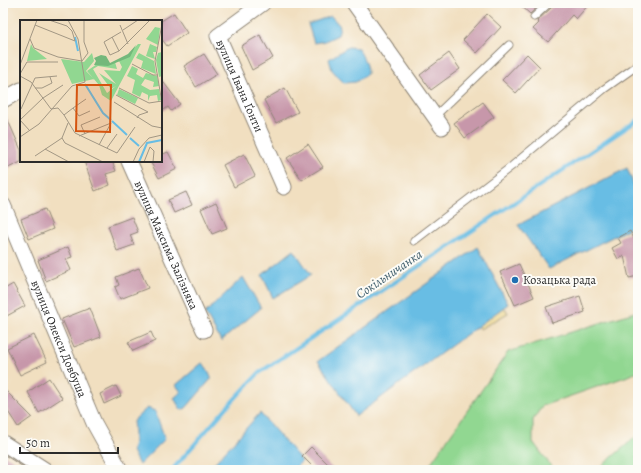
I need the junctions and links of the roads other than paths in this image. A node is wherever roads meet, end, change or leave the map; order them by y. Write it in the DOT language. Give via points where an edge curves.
graph roads {
  1 [pos="263,3"];
  2 [pos="354,3"];
  3 [pos="549,3"];
  4 [pos="534,17"];
  5 [pos="509,45"];
  6 [pos="638,65"];
  7 [pos="20,91"];
  8 [pos="3,100"];
  9 [pos="438,122"];
  10 [pos="129,162"];
  11 [pos="284,187"];
  12 [pos="3,205"];
  13 [pos="414,241"];
  14 [pos="204,330"];
  15 [pos="3,443"];
  16 [pos="45,470"];
  17 [pos="120,470"];
  1 -- 11 [label="street, вулиця Івана Ґонти" via="218,36"];
  2 -- 9 [label="street"];
  3 -- 4 [label="lane"];
  5 -- 9 [label="lane"];
  6 -- 13 [label="lane" via="604,89 512,166"];
  7 -- 8 [label="street"];
  10 -- 14 [label="street, вулиця Максима Залізняка"];
  12 -- 17 [label="street, вулиця Олекси Довбуша" via="94,423"];
  15 -- 16 [label="street"];
}
